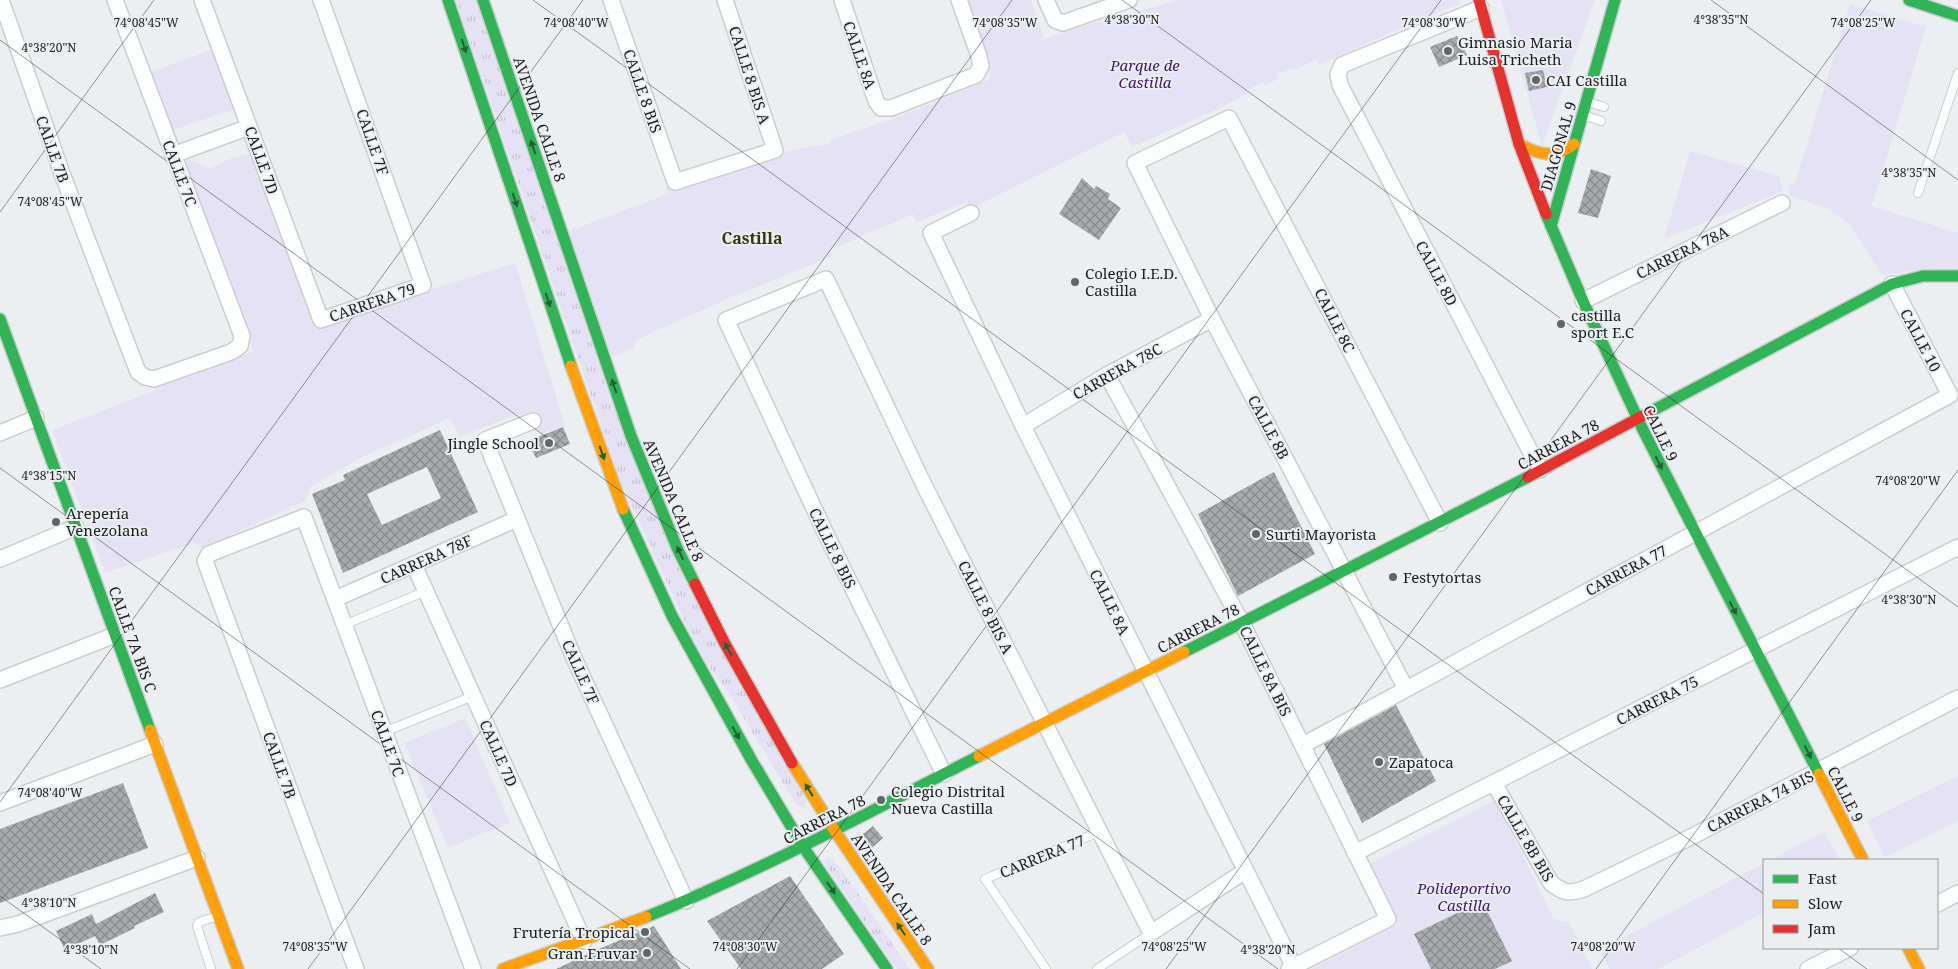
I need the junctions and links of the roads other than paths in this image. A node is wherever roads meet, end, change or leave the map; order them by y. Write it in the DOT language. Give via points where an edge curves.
graph roads {
  1 [pos="1,0"];
  2 [pos="115,0"];
  3 [pos="202,0"];
  4 [pos="321,0"];
  5 [pos="448,0"];
  6 [pos="483,0"];
  7 [pos="611,0"];
  8 [pos="725,0"];
  9 [pos="842,0"];
  10 [pos="959,0"];
  11 [pos="1046,0"];
  12 [pos="1129,0"];
  13 [pos="1615,0"];
  14 [pos="1619,0"];
  15 [pos="1909,0"];
  16 [pos="1480,4"];
  17 [pos="1958,16"];
  18 [pos="1611,18"];
  19 [pos="1958,73"];
  20 [pos="1586,102"];
  21 [pos="1604,107"];
  22 [pos="1583,115"];
  23 [pos="1601,121"];
  24 [pos="249,127"];
  25 [pos="1519,144"];
  26 [pos="1574,144"];
  27 [pos="775,150"];
  28 [pos="173,155"];
  29 [pos="1135,163"];
  30 [pos="1918,193"];
  31 [pos="1782,203"];
  32 [pos="970,213"];
  33 [pos="1551,226"];
  34 [pos="1958,276"];
  35 [pos="826,279"];
  36 [pos="423,284"];
  37 [pos="1892,284"];
  38 [pos="1583,302"];
  39 [pos="0,319"];
  40 [pos="1212,319"];
  41 [pos="321,320"];
  42 [pos="240,346"];
  43 [pos="1107,375"];
  44 [pos="1950,396"];
  45 [pos="36,418"];
  46 [pos="1638,419"];
  47 [pos="533,421"];
  48 [pos="1023,426"];
  49 [pos="0,433"];
  50 [pos="1540,470"];
  51 [pos="304,517"];
  52 [pos="517,519"];
  53 [pos="1440,522"];
  54 [pos="76,527"];
  55 [pos="1695,533"];
  56 [pos="1958,546"];
  57 [pos="0,559"];
  58 [pos="414,565"];
  59 [pos="1344,571"];
  60 [pos="426,592"];
  61 [pos="335,600"];
  62 [pos="1242,622"];
  63 [pos="344,625"];
  64 [pos="116,635"];
  65 [pos="1755,650"];
  66 [pos="1145,672"];
  67 [pos="0,680"];
  68 [pos="1406,689"];
  69 [pos="473,696"];
  70 [pos="1958,698"];
  71 [pos="1044,723"];
  72 [pos="384,732"];
  73 [pos="155,744"];
  74 [pos="1302,746"];
  75 [pos="1817,771"];
  76 [pos="944,774"];
  77 [pos="1494,783"];
  78 [pos="0,803"];
  79 [pos="835,832"];
  80 [pos="1099,832"];
  81 [pos="804,848"];
  82 [pos="1355,854"];
  83 [pos="197,858"];
  84 [pos="1862,859"];
  85 [pos="1245,871"];
  86 [pos="1560,890"];
  87 [pos="1958,893"];
  88 [pos="686,901"];
  89 [pos="1938,903"];
  90 [pos="218,916"];
  91 [pos="0,928"];
  92 [pos="1150,934"];
  93 [pos="584,941"];
  94 [pos="1848,949"];
  95 [pos="1909,949"];
  96 [pos="537,964"];
  97 [pos="1292,968"];
  98 [pos="211,969"];
  99 [pos="238,969"];
  100 [pos="356,969"];
  101 [pos="472,969"];
  102 [pos="503,969"];
  103 [pos="887,969"];
  104 [pos="928,969"];
  105 [pos="1046,969"];
  106 [pos="1097,969"];
  107 [pos="1808,969"];
  108 [pos="1919,969"];
  1 -- 42 [label="street, CALLE 7B" via="63,176 138,372 154,379"];
  2 -- 28 [label="street, CALLE 7C"];
  3 -- 24 [label="street, CALLE 7D"];
  4 -- 36 [label="street, CALLE 7F"];
  5 -- 81 [label="street, one-way" via="567,356 628,520 672,616 729,722"];
  79 -- 6 [label="street, AVENIDA CALLE 8, one-way" via="788,757 724,642 658,504 607,367"];
  7 -- 27 [label="street, CALLE 8 BIS" via="674,182"];
  8 -- 27 [label="street, CALLE 8 BIS A"];
  9 -- 10 [label="street, CALLE 8A" via="876,101 881,108 891,108 976,75 981,66"];
  11 -- 12 [label="street" via="1055,20 1063,23"];
  13 -- 18 [label="street, DIAGONAL 9"];
  14 -- 18 [label="street, DIAGONAL 9"];
  15 -- 17 [label="street"];
  16 -- 25 [label="street, CALLE 9"];
  16 -- 50 [label="street, CALLE 8D" via="1342,65 1338,74 1344,94"];
  18 -- 20 [label="street, DIAGONAL 9"];
  19 -- 30 [label="lane"];
  20 -- 21 [label="lane"];
  20 -- 22 [label="street, DIAGONAL 9"];
  22 -- 23 [label="lane"];
  22 -- 26 [label="street, DIAGONAL 9"];
  24 -- 28 [label="street"];
  24 -- 41 [label="street, CALLE 7D"];
  25 -- 26 [label="street" via="1533,152 1551,156 1568,150"];
  25 -- 33 [label="street, CALLE 9"];
  26 -- 33 [label="street, DIAGONAL 9"];
  28 -- 42 [label="street, CALLE 7C" via="242,336"];
  29 -- 40 [label="street, CALLE 8B"];
  29 -- 53 [label="street, CALLE 8C" via="1229,118"];
  31 -- 38 [label="street, CARRERA 78A"];
  32 -- 48 [label="street, CALLE 8A" via="932,233"];
  33 -- 38 [label="street, CALLE 9"];
  34 -- 37 [label="street, CARRERA 78" via="1924,276"];
  35 -- 71 [label="street, CALLE 8 BIS A" via="924,485"];
  35 -- 76 [label="street, CALLE 8 BIS" via="726,320"];
  36 -- 41 [label="street, CARRERA 79"];
  37 -- 44 [label="street, CALLE 10"];
  37 -- 46 [label="street, CARRERA 78"];
  38 -- 46 [label="street, CALLE 9"];
  39 -- 45 [label="street, CALLE 7A BIS C"];
  40 -- 43 [label="street, CARRERA 78C"];
  40 -- 59 [label="street, CALLE 8B"];
  43 -- 48 [label="street, CARRERA 78C"];
  43 -- 62 [label="street, CALLE 8A BIS"];
  44 -- 55 [label="street, CARRERA 77"];
  45 -- 49 [label="street"];
  45 -- 54 [label="street, CALLE 7A BIS C"];
  46 -- 50 [label="street, CARRERA 78"];
  46 -- 55 [label="street, CALLE 9, one-way"];
  47 -- 52 [label="street, CALLE 7F" via="485,440"];
  48 -- 66 [label="street, CALLE 8A"];
  50 -- 53 [label="street, CARRERA 78"];
  51 -- 61 [label="street, CALLE 7C"];
  51 -- 100 [label="street, CALLE 7B" via="209,554 205,561"];
  52 -- 58 [label="street, CARRERA 78F"];
  52 -- 88 [label="street, CALLE 7F" via="573,656"];
  53 -- 59 [label="street, CARRERA 78"];
  54 -- 57 [label="street"];
  54 -- 64 [label="street, CALLE 7A BIS C"];
  55 -- 65 [label="street, CALLE 9, one-way"];
  55 -- 68 [label="street, CARRERA 77"];
  56 -- 65 [label="street, CARRERA 75"];
  58 -- 60 [label="street, CALLE 7D"];
  58 -- 61 [label="street, CARRERA 78F"];
  59 -- 62 [label="street, CARRERA 78"];
  59 -- 68 [label="street, CALLE 8B"];
  60 -- 63 [label="lane"];
  60 -- 69 [label="street, CALLE 7D"];
  61 -- 63 [label="street, CALLE 7C"];
  62 -- 66 [label="street, CARRERA 78"];
  62 -- 74 [label="street, CALLE 8A BIS"];
  63 -- 72 [label="street, CALLE 7C"];
  64 -- 67 [label="street"];
  64 -- 73 [label="street, CALLE 7A BIS C"];
  65 -- 75 [label="street, CALLE 9, one-way"];
  65 -- 77 [label="street, CARRERA 75"];
  66 -- 71 [label="street, CARRERA 78"];
  66 -- 85 [label="street, CALLE 8A"];
  68 -- 74 [label="street, CARRERA 77"];
  69 -- 72 [label="lane"];
  69 -- 93 [label="street, CALLE 7D"];
  70 -- 75 [label="street, CARRERA 74 BIS"];
  71 -- 76 [label="street, CARRERA 78"];
  71 -- 80 [label="street, CALLE 8 BIS A"];
  72 -- 101 [label="street, CALLE 7C"];
  73 -- 78 [label="street"];
  73 -- 83 [label="street, CALLE 7A BIS C"];
  74 -- 82 [label="street, CALLE 8A BIS"];
  75 -- 84 [label="street, CALLE 9"];
  75 -- 86 [label="street, CARRERA 74 BIS" via="1584,889 1571,894"];
  76 -- 79 [label="street, CARRERA 78"];
  77 -- 82 [label="street, CARRERA 75"];
  77 -- 86 [label="street, CALLE 8B BIS" via="1550,884"];
  79 -- 81 [label="street, CARRERA 78"];
  104 -- 79 [label="street, AVENIDA CALLE 8, one-way"];
  80 -- 92 [label="street, CALLE 8 BIS A"];
  80 -- 105 [label="lane, CARRERA 77" via="984,879"];
  81 -- 88 [label="street, CARRERA 78"];
  81 -- 103 [label="street, one-way"];
  82 -- 97 [label="street, CALLE 8A BIS" via="1388,919"];
  83 -- 90 [label="street, CALLE 7A BIS C"];
  83 -- 91 [label="street"];
  85 -- 92 [label="street"];
  85 -- 97 [label="street, CALLE 8A"];
  87 -- 89 [label="street"];
  88 -- 93 [label="street, CARRERA 78"];
  90 -- 98 [label="lane" via="199,922 197,926"];
  90 -- 99 [label="street, CALLE 7A BIS C"];
  92 -- 106 [label="lane"];
  93 -- 96 [label="street, CARRERA 78"];
  94 -- 107 [label="street"];
  95 -- 108 [label="street"];
  96 -- 102 [label="street, CARRERA 78"];
}
